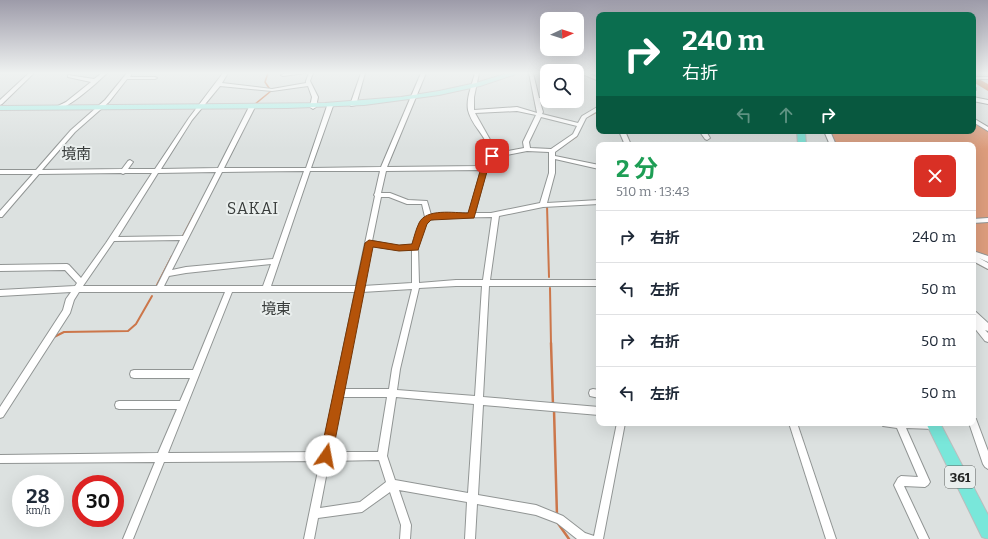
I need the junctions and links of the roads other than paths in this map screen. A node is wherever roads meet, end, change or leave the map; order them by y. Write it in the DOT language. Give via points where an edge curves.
graph roads {
  1 [pos="74,98"];
  2 [pos="108,98"];
  3 [pos="208,98"];
  4 [pos="315,98"];
  5 [pos="355,98"];
  6 [pos="413,98"];
  7 [pos="414,98"];
  8 [pos="472,98"];
  9 [pos="538,100"];
  10 [pos="976,100"];
  11 [pos="988,102"];
  12 [pos="353,105"];
  13 [pos="330,106"];
  14 [pos="201,107"];
  15 [pos="252,107"];
  16 [pos="313,107"];
  17 [pos="0,108"];
  18 [pos="58,108"];
  19 [pos="99,108"];
  20 [pos="596,110"];
  21 [pos="472,112"];
  22 [pos="539,114"];
  23 [pos="976,120"];
  24 [pos="976,121"];
  25 [pos="988,124"];
  26 [pos="580,125"];
  27 [pos="988,129"];
  28 [pos="704,134"];
  29 [pos="707,138"];
  30 [pos="526,149"];
  31 [pos="554,155"];
  32 [pos="492,156"];
  33 [pos="130,162"];
  34 [pos="596,166"];
  35 [pos="484,168"];
  36 [pos="383,170"];
  37 [pos="157,171"];
  38 [pos="218,171"];
  39 [pos="308,171"];
  40 [pos="0,172"];
  41 [pos="37,172"];
  42 [pos="123,172"];
  43 [pos="378,195"];
  44 [pos="596,202"];
  45 [pos="546,205"];
  46 [pos="0,214"];
  47 [pos="496,214"];
  48 [pos="471,216"];
  49 [pos="428,218"];
  50 [pos="988,220"];
  51 [pos="976,221"];
  52 [pos="114,239"];
  53 [pos="182,239"];
  54 [pos="369,243"];
  55 [pos="415,247"];
  56 [pos="976,254"];
  57 [pos="976,255"];
  58 [pos="988,259"];
  59 [pos="276,261"];
  60 [pos="988,266"];
  61 [pos="0,268"];
  62 [pos="167,274"];
  63 [pos="486,282"];
  64 [pos="596,283"];
  65 [pos="79,286"];
  66 [pos="416,286"];
  67 [pos="159,289"];
  68 [pos="230,289"];
  69 [pos="266,289"];
  70 [pos="360,289"];
  71 [pos="0,293"];
  72 [pos="976,317"];
  73 [pos="976,324"];
  74 [pos="988,328"];
  75 [pos="988,339"];
  76 [pos="134,374"];
  77 [pos="195,374"];
  78 [pos="340,392"];
  79 [pos="392,393"];
  80 [pos="480,401"];
  81 [pos="182,405"];
  82 [pos="119,406"];
  83 [pos="596,411"];
  84 [pos="0,414"];
  85 [pos="620,426"];
  86 [pos="794,426"];
  87 [pos="901,426"];
  88 [pos="934,426"];
  89 [pos="974,426"];
  90 [pos="326,456"];
  91 [pos="382,456"];
  92 [pos="160,458"];
  93 [pos="0,459"];
  94 [pos="988,464"];
  95 [pos="392,484"];
  96 [pos="472,499"];
  97 [pos="314,514"];
  98 [pos="988,532"];
  99 [pos="128,539"];
  100 [pos="309,539"];
  101 [pos="405,539"];
  102 [pos="470,539"];
  103 [pos="590,539"];
  104 [pos="598,539"];
  105 [pos="831,539"];
  106 [pos="924,539"];
  1 -- 18 [label="street"];
  2 -- 19 [label="street"];
  3 -- 14 [label="street"];
  4 -- 16 [label="street"];
  5 -- 12 [label="street"];
  6 -- 12 [label="main road"];
  7 -- 36 [label="street"];
  8 -- 21 [label="street"];
  9 -- 22 [label="street"];
  10 -- 11 [label="street"];
  12 -- 13 [label="main road"];
  13 -- 16 [label="main road"];
  13 -- 39 [label="street"];
  14 -- 15 [label="main road"];
  14 -- 19 [label="main road"];
  14 -- 37 [label="street" via="186,125"];
  15 -- 16 [label="main road"];
  15 -- 38 [label="street"];
  17 -- 18 [label="main road"];
  18 -- 19 [label="main road"];
  19 -- 41 [label="street" via="73,131"];
  20 -- 26 [label="street" via="584,117"];
  21 -- 22 [label="street" via="517,109"];
  21 -- 32 [label="street" via="492,148"];
  22 -- 26 [label="street"];
  22 -- 30 [label="street" via="526,142"];
  23 -- 25 [label="street"];
  24 -- 27 [label="street"];
  26 -- 31 [label="street" via="575,135"];
  28 -- 29 [label="street"];
  30 -- 31 [label="street"];
  30 -- 32 [label="street"];
  31 -- 34 [label="street"];
  31 -- 45 [label="street"];
  32 -- 35 [label="street"];
  33 -- 42 [label="street"];
  35 -- 36 [label="street"];
  35 -- 48 [label="street"];
  36 -- 39 [label="street"];
  36 -- 43 [label="street"];
  37 -- 38 [label="street"];
  37 -- 42 [label="street"];
  37 -- 52 [label="street"];
  38 -- 39 [label="street"];
  38 -- 53 [label="street"];
  39 -- 59 [label="street"];
  40 -- 41 [label="street"];
  41 -- 42 [label="street"];
  41 -- 46 [label="street"];
  43 -- 49 [label="street" via="390,195 407,202 425,202"];
  43 -- 54 [label="street"];
  44 -- 45 [label="street"];
  45 -- 47 [label="street"];
  47 -- 48 [label="street"];
  47 -- 63 [label="street"];
  48 -- 49 [label="street"];
  49 -- 55 [label="street" via="423,223"];
  50 -- 51 [label="street"];
  52 -- 53 [label="street"];
  52 -- 65 [label="street"];
  53 -- 62 [label="street"];
  54 -- 55 [label="street" via="399,248"];
  54 -- 70 [label="street"];
  55 -- 66 [label="street"];
  56 -- 58 [label="street"];
  57 -- 60 [label="street"];
  59 -- 62 [label="street"];
  59 -- 69 [label="street"];
  61 -- 65 [label="street" via="67,268"];
  62 -- 67 [label="street"];
  63 -- 64 [label="street"];
  63 -- 66 [label="street"];
  63 -- 80 [label="street"];
  65 -- 67 [label="street"];
  65 -- 71 [label="street"];
  65 -- 84 [label="street" via="70,299 67,311"];
  66 -- 70 [label="street"];
  66 -- 79 [label="street"];
  67 -- 68 [label="street"];
  68 -- 69 [label="street"];
  68 -- 77 [label="street"];
  69 -- 70 [label="street"];
  70 -- 78 [label="street"];
  72 -- 74 [label="street"];
  73 -- 75 [label="street"];
  76 -- 77 [label="street"];
  77 -- 81 [label="street"];
  78 -- 79 [label="street"];
  78 -- 90 [label="street"];
  79 -- 80 [label="street"];
  79 -- 91 [label="street"];
  80 -- 83 [label="street"];
  80 -- 96 [label="street"];
  81 -- 82 [label="street"];
  81 -- 92 [label="street"];
  85 -- 104 [label="street"];
  86 -- 105 [label="street"];
  87 -- 106 [label="street" via="925,482 901,481 899,485"];
  88 -- 98 [label="highway, 361"];
  89 -- 94 [label="street"];
  90 -- 91 [label="street"];
  90 -- 92 [label="street"];
  90 -- 97 [label="street"];
  91 -- 95 [label="street"];
  92 -- 93 [label="street"];
  92 -- 99 [label="street"];
  95 -- 96 [label="street"];
  95 -- 97 [label="street" via="362,507"];
  95 -- 101 [label="street" via="406,525"];
  96 -- 102 [label="street"];
  96 -- 103 [label="street" via="536,510 558,518 582,538"];
  97 -- 100 [label="street"];
}
